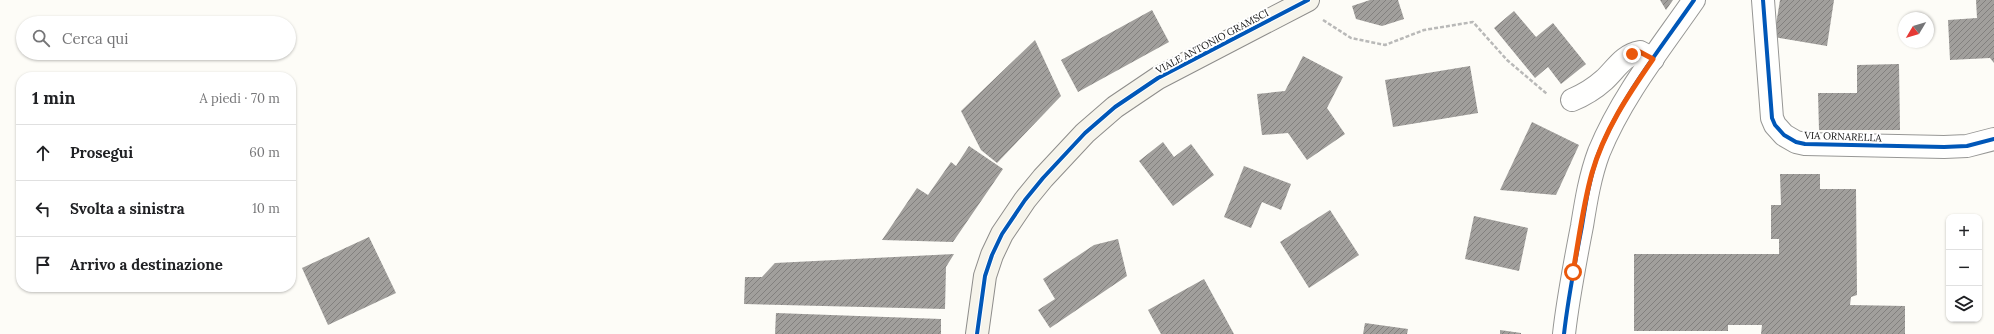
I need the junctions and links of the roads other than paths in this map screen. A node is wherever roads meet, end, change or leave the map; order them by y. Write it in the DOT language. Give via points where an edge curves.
graph roads {
  1 [pos="1694,0"];
  2 [pos="1763,0"];
  3 [pos="1314,7"];
  4 [pos="1653,59"];
  5 [pos="1572,100"];
  6 [pos="1994,139"];
  7 [pos="977,334"];
  8 [pos="1565,334"];
  1 -- 4 [label="street"];
  2 -- 6 [label="street, VIA ORNARELLA" via="1770,110 1775,125 1790,139 1806,144 1944,147 1966,146"];
  3 -- 7 [label="street, VIALE ANTONIO GRAMSCI" via="1167,73 1101,118 1074,143 1025,200 1002,234 985,276"];
  4 -- 5 [label="street" via="1640,52 1632,54 1597,86"];
  4 -- 8 [label="street" via="1623,104 1601,147 1592,173 1570,287"];
}
